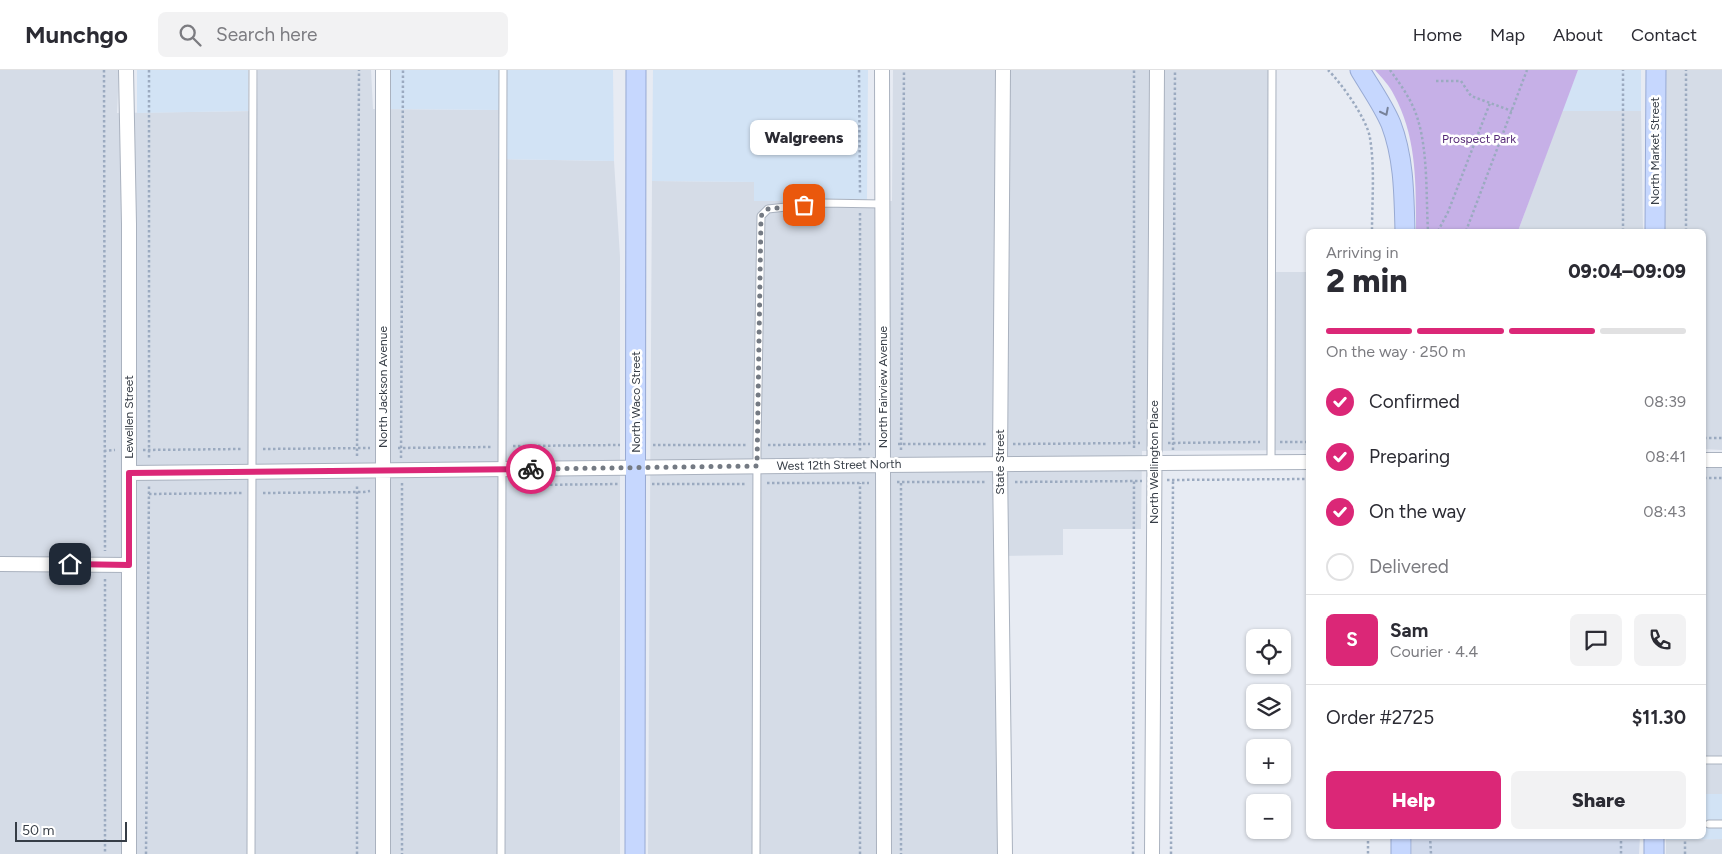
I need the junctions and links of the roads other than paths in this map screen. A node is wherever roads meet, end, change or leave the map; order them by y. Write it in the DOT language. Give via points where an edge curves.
graph roads {
  1 [pos="126,70"];
  2 [pos="253,70"];
  3 [pos="383,70"];
  4 [pos="503,70"];
  5 [pos="636,70"];
  6 [pos="882,70"];
  7 [pos="1003,70"];
  8 [pos="1157,70"];
  9 [pos="1272,70"];
  10 [pos="1360,70"];
  11 [pos="1656,70"];
  12 [pos="882,204"];
  13 [pos="1405,229"];
  14 [pos="1655,229"];
  15 [pos="1706,460"];
  16 [pos="1722,460"];
  17 [pos="1271,462"];
  18 [pos="1306,462"];
  19 [pos="1154,463"];
  20 [pos="1000,464"];
  21 [pos="884,465"];
  22 [pos="757,466"];
  23 [pos="502,469"];
  24 [pos="384,470"];
  25 [pos="252,472"];
  26 [pos="129,473"];
  27 [pos="636,476"];
  28 [pos="0,564"];
  29 [pos="129,565"];
  30 [pos="1706,760"];
  31 [pos="1722,760"];
  32 [pos="1709,824"];
  33 [pos="1722,824"];
  34 [pos="1401,839"];
  35 [pos="1654,839"];
  36 [pos="129,854"];
  37 [pos="251,854"];
  38 [pos="383,854"];
  39 [pos="501,854"];
  40 [pos="635,854"];
  41 [pos="756,854"];
  42 [pos="884,854"];
  43 [pos="1005,854"];
  44 [pos="1152,854"];
  45 [pos="1401,854"];
  46 [pos="1654,854"];
  1 -- 26 [label="street, Lewellen Street"];
  2 -- 25 [label="lane"];
  3 -- 24 [label="street, North Jackson Avenue"];
  4 -- 23 [label="lane"];
  5 -- 27 [label="street, North Waco Street"];
  6 -- 12 [label="street, North Fairview Avenue"];
  7 -- 20 [label="street, State Street"];
  8 -- 19 [label="street, North Wellington Place"];
  9 -- 17 [label="lane"];
  10 -- 13 [label="street, one-way" via="1380,102 1400,154"];
  11 -- 14 [label="street, North Market Street"];
  12 -- 21 [label="street, North Fairview Avenue"];
  12 -- 22 [label="lane" via="822,203 768,209 761,216"];
  15 -- 16 [label="street"];
  17 -- 18 [label="street, West 12th Street North"];
  17 -- 19 [label="street, West 12th Street North"];
  19 -- 20 [label="street, West 12th Street North"];
  19 -- 44 [label="street, North Wellington Place"];
  20 -- 21 [label="street, West 12th Street North"];
  20 -- 43 [label="street, State Street"];
  21 -- 22 [label="street, West 12th Street North"];
  21 -- 42 [label="street, North Fairview Avenue"];
  22 -- 27 [label="street, West 12th Street North"];
  22 -- 41 [label="lane"];
  23 -- 24 [label="street, West 12th Street North"];
  23 -- 27 [label="street, West 12th Street North"];
  23 -- 39 [label="lane"];
  24 -- 25 [label="street, West 12th Street North"];
  24 -- 38 [label="street, North Jackson Avenue"];
  25 -- 26 [label="street, West 12th Street North"];
  25 -- 37 [label="lane"];
  26 -- 29 [label="street, Lewellen Street"];
  27 -- 40 [label="street, North Waco Street"];
  28 -- 29 [label="street"];
  29 -- 36 [label="street, Lewellen Street"];
  30 -- 31 [label="lane"];
  32 -- 33 [label="lane"];
  34 -- 45 [label="street"];
  35 -- 46 [label="street"];
}
